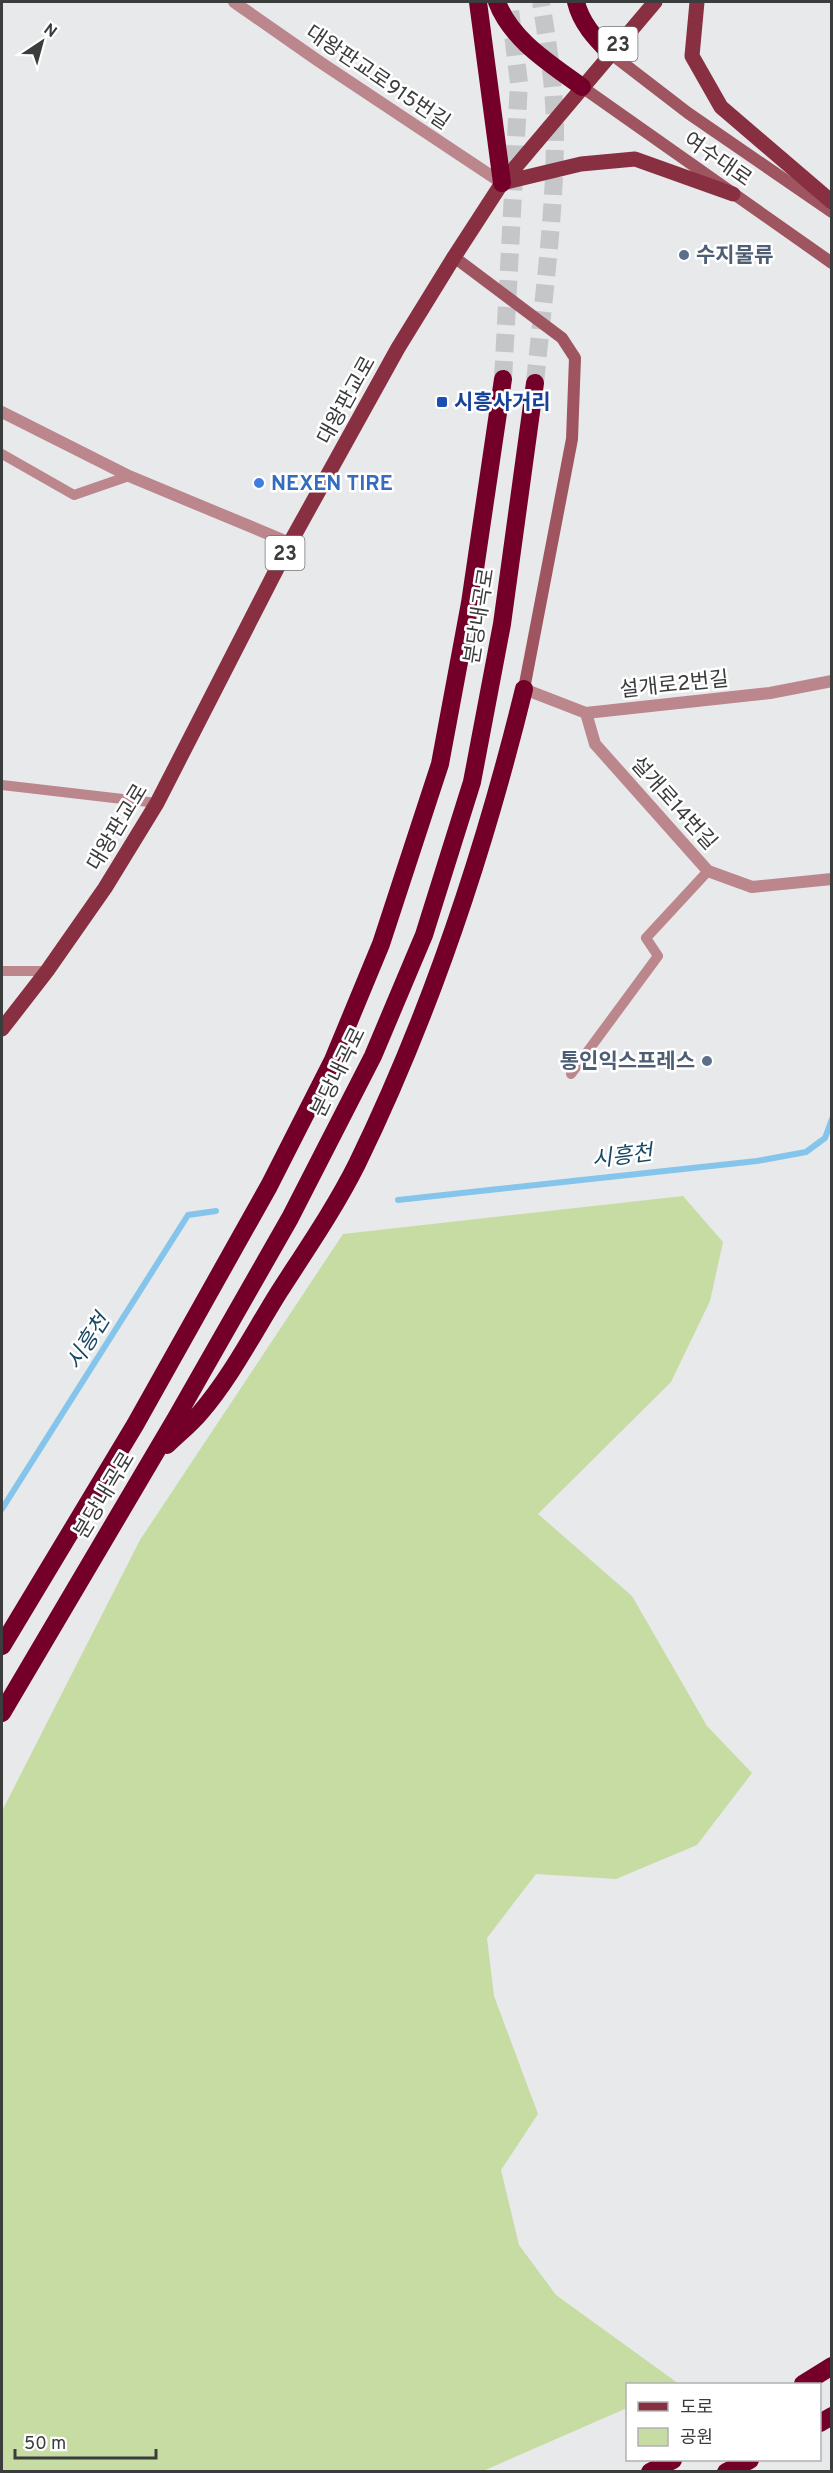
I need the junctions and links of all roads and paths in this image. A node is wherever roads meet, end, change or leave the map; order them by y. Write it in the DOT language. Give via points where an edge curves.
graph roads {
  1 [pos="234,2"];
  2 [pos="478,2"];
  3 [pos="497,2"];
  4 [pos="576,2"];
  5 [pos="655,2"];
  6 [pos="697,2"];
  7 [pos="610,53"];
  8 [pos="582,87"];
  9 [pos="502,183"];
  10 [pos="733,194"];
  11 [pos="831,202"];
  12 [pos="831,212"];
  13 [pos="454,257"];
  14 [pos="831,263"];
  15 [pos="503,379"];
  16 [pos="535,383"];
  17 [pos="2,412"];
  18 [pos="2,454"];
  19 [pos="129,476"];
  20 [pos="290,543"];
  21 [pos="831,681"];
  22 [pos="524,689"];
  23 [pos="586,713"];
  24 [pos="2,785"];
  25 [pos="157,803"];
  26 [pos="708,871"];
  27 [pos="831,879"];
  28 [pos="2,971"];
  29 [pos="47,971"];
  30 [pos="2,1029"];
  31 [pos="571,1074"];
  32 [pos="151,1461"];
  33 [pos="2,1646"];
  34 [pos="2,1713"];
  35 [pos="831,2366"];
  36 [pos="806,2383"];
  37 [pos="671,2461"];
  38 [pos="748,2461"];
  39 [pos="650,2472"];
  40 [pos="726,2472"];
  1 -- 9 [label="street, 대왕판교로915번길"];
  2 -- 9 [label="highway"];
  3 -- 8 [label="highway" via="533,50"];
  4 -- 7 [label="highway" via="592,36"];
  5 -- 7 [label="main road, 대왕판교로 / 23"];
  6 -- 11 [label="main road" via="692,56 721,107"];
  7 -- 8 [label="main road, 대왕판교로 / 23"];
  7 -- 12 [label="main road, 여수대로" via="688,113"];
  8 -- 9 [label="main road, 대왕판교로 / 23"];
  8 -- 10 [label="main road, 여수대로"];
  9 -- 10 [label="main road" via="581,164 635,159"];
  9 -- 13 [label="main road, 대왕판교로 / 23"];
  10 -- 14 [label="main road, 여수대로"];
  13 -- 20 [label="main road, 대왕판교로 / 23" via="398,348"];
  13 -- 22 [label="main road" via="562,338 576,358 572,439"];
  15 -- 33 [label="highway, 분당내곡로" via="470,603 440,764 381,944 333,1060 269,1186 135,1425"];
  16 -- 32 [label="highway, 분당내곡로" via="502,624 472,782 423,935 373,1056 290,1218"];
  17 -- 19 [label="street"];
  18 -- 19 [label="lane" via="74,495"];
  19 -- 20 [label="street"];
  20 -- 25 [label="main road, 대왕판교로 / 23"];
  21 -- 23 [label="street, 설개로2번길" via="770,693"];
  22 -- 23 [label="street, 설개로2번길"];
  22 -- 32 [label="highway" via="465,903 390,1092 356,1165 207,1404"];
  23 -- 26 [label="street, 설개로14번길" via="595,744"];
  24 -- 25 [label="lane"];
  25 -- 29 [label="main road, 대왕판교로 / 23" via="105,888"];
  26 -- 27 [label="street, 설개로14번길" via="752,887"];
  26 -- 31 [label="lane" via="646,938 658,956"];
  28 -- 29 [label="lane"];
  29 -- 30 [label="main road, 대왕판교로 / 23"];
  32 -- 34 [label="highway, 분당내곡로"];
  35 -- 36 [label="highway"];
  37 -- 39 [label="highway"];
  38 -- 40 [label="highway"];
}
